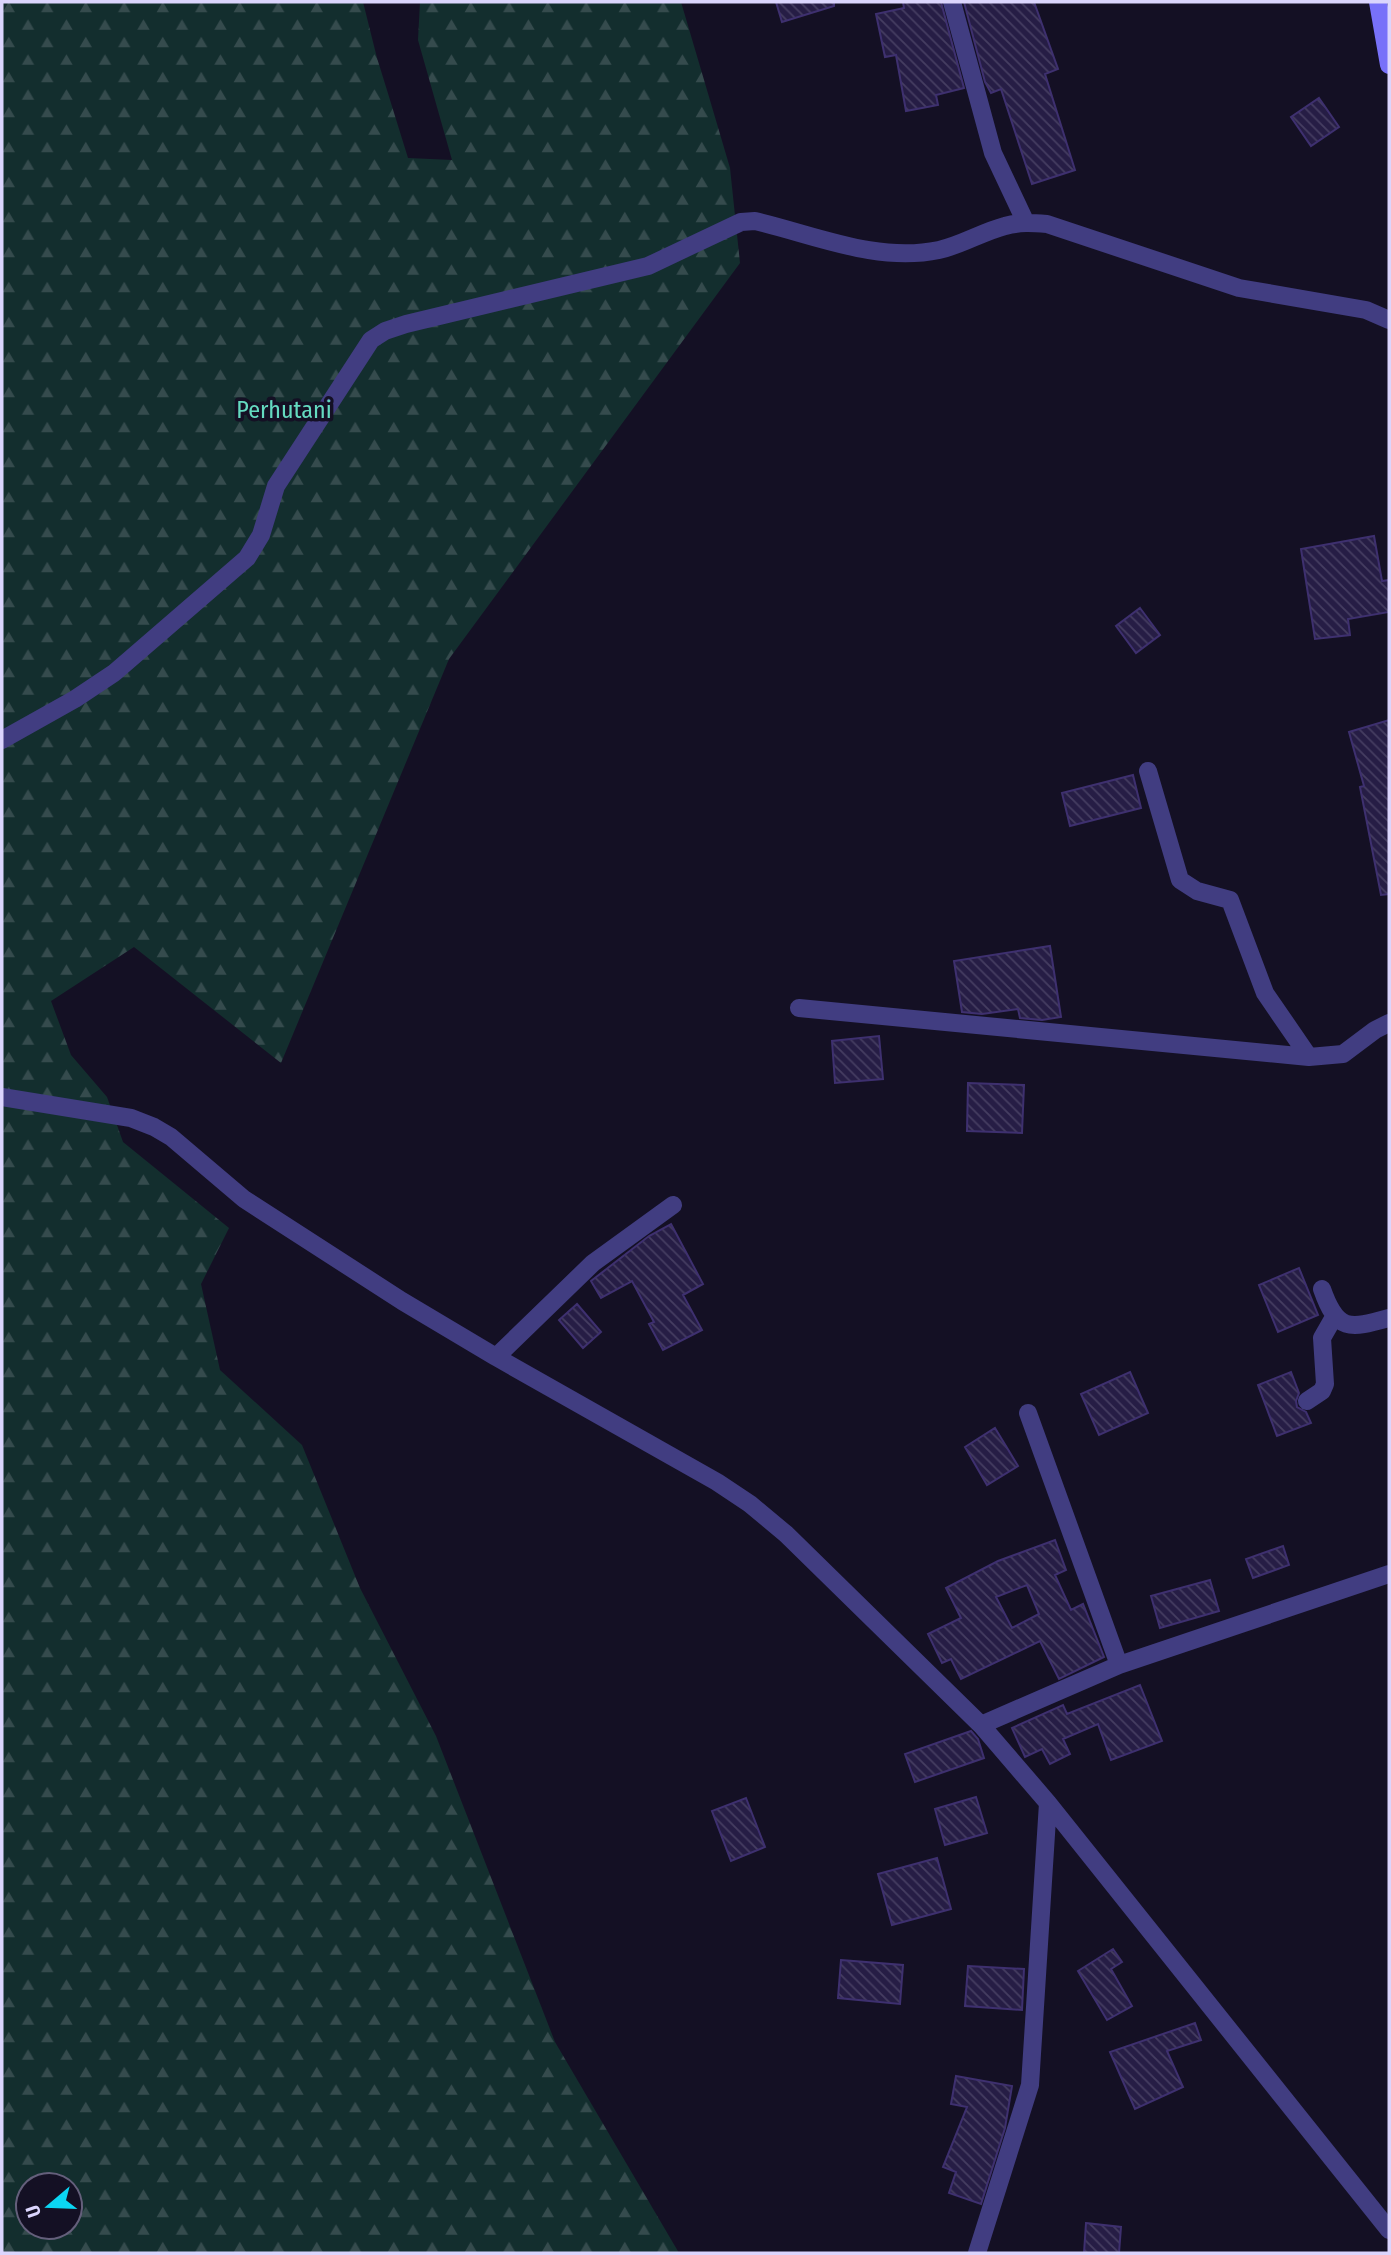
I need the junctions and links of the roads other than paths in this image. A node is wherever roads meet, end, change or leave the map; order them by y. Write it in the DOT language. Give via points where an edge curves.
graph roads {
  1 [pos="952,2"];
  2 [pos="1381,6"];
  3 [pos="1389,65"];
  4 [pos="1026,223"];
  5 [pos="1389,320"];
  6 [pos="2,740"];
  7 [pos="1148,771"];
  8 [pos="799,1008"];
  9 [pos="1389,1023"];
  10 [pos="1309,1057"];
  11 [pos="2,1097"];
  12 [pos="673,1205"];
  13 [pos="1322,1289"];
  14 [pos="1334,1317"];
  15 [pos="1389,1318"];
  16 [pos="496,1357"];
  17 [pos="1307,1401"];
  18 [pos="1028,1413"];
  19 [pos="1389,1574"];
  20 [pos="1119,1665"];
  21 [pos="981,1725"];
  22 [pos="1048,1803"];
  23 [pos="1389,2230"];
  24 [pos="977,2253"];
  1 -- 4 [label="street" via="993,153"];
  2 -- 3 [label="street"];
  4 -- 5 [label="street" via="1067,229 1248,290 1366,310"];
  4 -- 6 [label="street" via="1006,225 940,250 886,253 755,221 741,222 648,266 385,331 372,340 276,486 261,535 247,558 121,668"];
  7 -- 10 [label="street" via="1180,880 1197,891 1230,900 1265,993"];
  8 -- 10 [label="street"];
  9 -- 10 [label="street" via="1343,1054"];
  11 -- 16 [label="street" via="131,1118 154,1127 244,1199"];
  12 -- 16 [label="street" via="593,1263"];
  13 -- 14 [label="street"];
  14 -- 15 [label="street" via="1354,1325"];
  14 -- 17 [label="street" via="1322,1338 1325,1384"];
  16 -- 21 [label="street" via="750,1504"];
  18 -- 20 [label="street"];
  19 -- 20 [label="street"];
  20 -- 21 [label="street"];
  21 -- 22 [label="street"];
  22 -- 23 [label="street"];
  22 -- 24 [label="street" via="1030,2085"];
}
